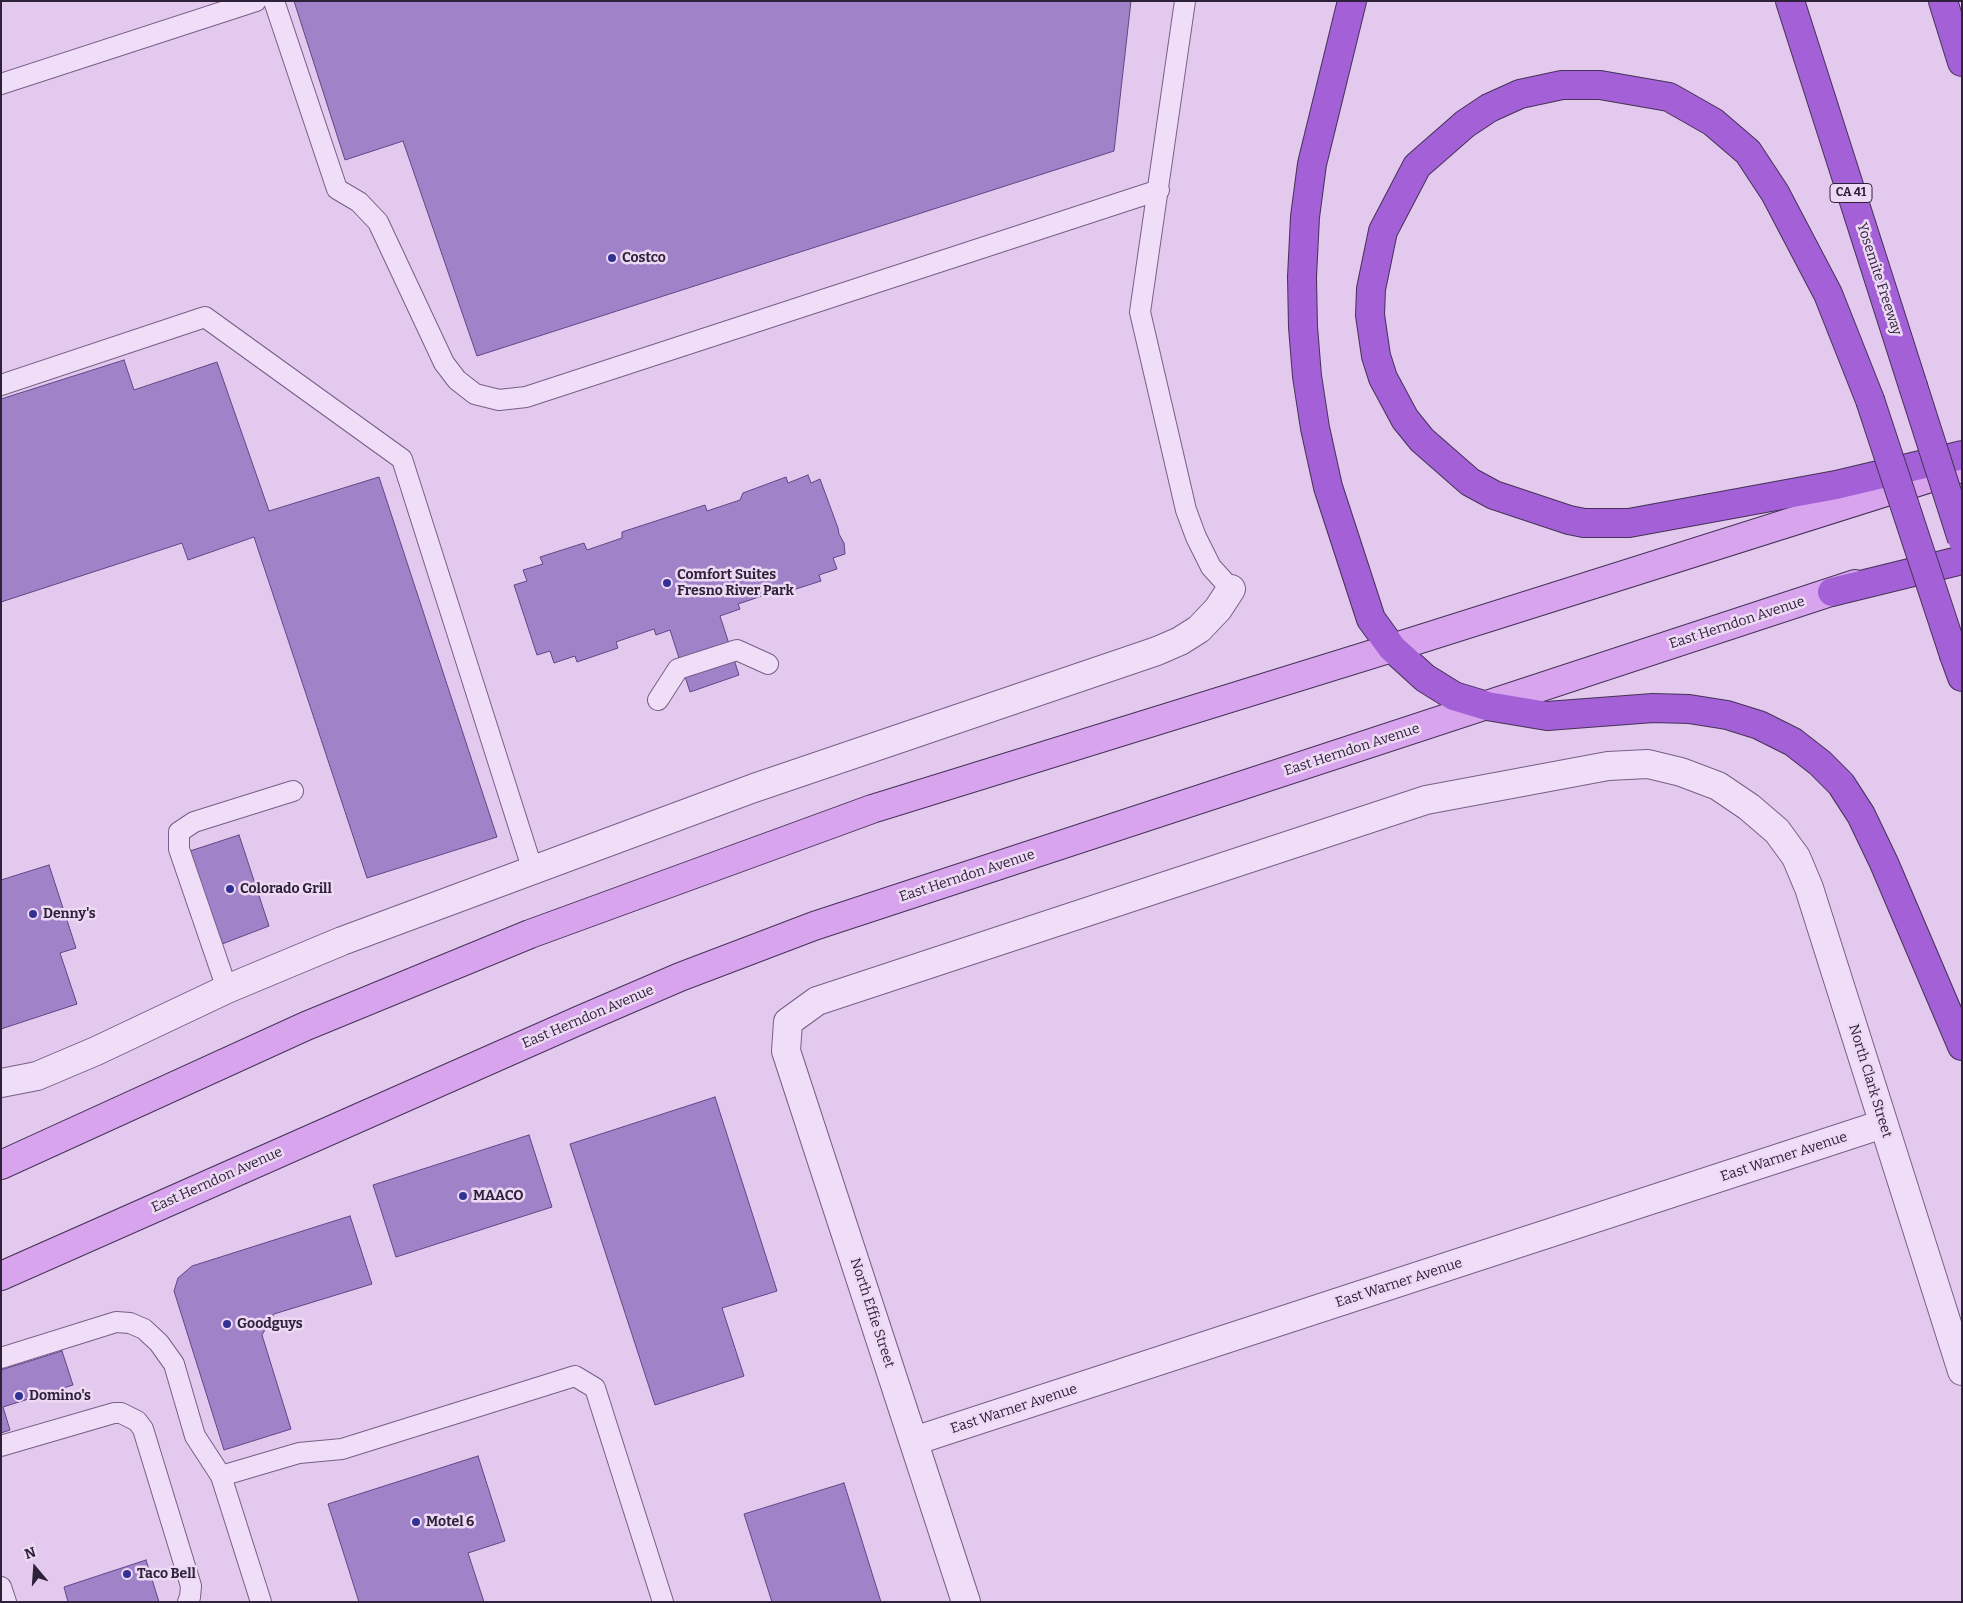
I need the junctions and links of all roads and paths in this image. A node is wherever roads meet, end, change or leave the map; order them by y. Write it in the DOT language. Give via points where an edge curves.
graph roads {
  1 [pos="256,1"];
  2 [pos="274,1"];
  3 [pos="1185,1"];
  4 [pos="1352,1"];
  5 [pos="1790,1"];
  6 [pos="1942,1"];
  7 [pos="1962,62"];
  8 [pos="1,84"];
  9 [pos="1159,190"];
  10 [pos="1,385"];
  11 [pos="1962,455"];
  12 [pos="1962,468"];
  13 [pos="1962,539"];
  14 [pos="1962,550"];
  15 [pos="1962,560"];
  16 [pos="1231,589"];
  17 [pos="1832,592"];
  18 [pos="1392,648"];
  19 [pos="768,664"];
  20 [pos="1958,666"];
  21 [pos="658,700"];
  22 [pos="1487,706"];
  23 [pos="293,791"];
  24 [pos="534,871"];
  25 [pos="227,989"];
  26 [pos="788,1022"];
  27 [pos="1962,1046"];
  28 [pos="1,1083"];
  29 [pos="1883,1124"];
  30 [pos="1,1165"];
  31 [pos="1,1276"];
  32 [pos="1,1358"];
  33 [pos="1962,1371"];
  34 [pos="914,1441"];
  35 [pos="1,1446"];
  36 [pos="221,1476"];
  37 [pos="1,1587"];
  38 [pos="6,1602"];
  39 [pos="188,1602"];
  40 [pos="261,1602"];
  41 [pos="663,1602"];
  42 [pos="966,1602"];
  1 -- 8 [label="lane"];
  2 -- 9 [label="lane" via="337,189 358,202 378,222 444,363 457,380 475,394 499,400 526,398"];
  3 -- 9 [label="lane"];
  4 -- 18 [label="highway" via="1312,164 1305,217 1303,328 1315,428 1328,488 1371,619"];
  5 -- 13 [label="highway, Yosemite Freeway / CA 41, bridge"];
  6 -- 7 [label="highway"];
  9 -- 16 [label="lane" via="1140,312 1186,510 1211,567"];
  10 -- 24 [label="lane" via="204,317 402,459"];
  11 -- 20 [label="highway, bridge" via="1827,487 1629,523 1569,520 1494,495 1470,482 1422,440 1405,418 1383,378 1370,315 1371,289 1383,231 1417,166 1465,124 1489,108 1520,94 1562,85 1600,85 1669,97 1713,122 1748,152 1776,193 1828,294 1870,400"];
  12 -- 18 [label="main road"];
  14 -- 17 [label="main road, East Herndon Avenue"];
  15 -- 17 [label="highway"];
  16 -- 24 [label="street" via="1199,629 1157,651 754,788"];
  17 -- 22 [label="main road, East Herndon Avenue"];
  18 -- 22 [label="highway" via="1425,678 1454,696"];
  18 -- 30 [label="main road" via="872,809 540,930 306,1026"];
  19 -- 21 [label="lane" via="737,650 678,669"];
  22 -- 27 [label="highway" via="1547,716 1653,708 1689,709 1727,715 1759,725 1793,742 1840,784 1861,815"];
  22 -- 31 [label="main road, East Herndon Avenue" via="814,926 689,974 543,1036"];
  23 -- 25 [label="lane" via="194,822 179,832 180,849"];
  24 -- 25 [label="street" via="342,941"];
  25 -- 28 [label="street" via="96,1052 37,1076"];
  26 -- 29 [label="street, North Clark Street" via="817,1001 1426,800 1608,766 1648,764 1718,786 1777,831 1796,856"];
  26 -- 34 [label="street, North Effie Street" via="786,1051"];
  29 -- 33 [label="street, North Clark Street"];
  29 -- 34 [label="street, East Warner Avenue"];
  32 -- 36 [label="lane" via="116,1322 144,1329 174,1364 195,1436"];
  34 -- 42 [label="street, North Effie Street"];
  35 -- 39 [label="lane" via="114,1413 137,1421 143,1428 191,1586"];
  36 -- 40 [label="lane"];
  36 -- 41 [label="lane" via="299,1453 342,1449 575,1376 595,1388"];
  37 -- 38 [label="lane"];
}
